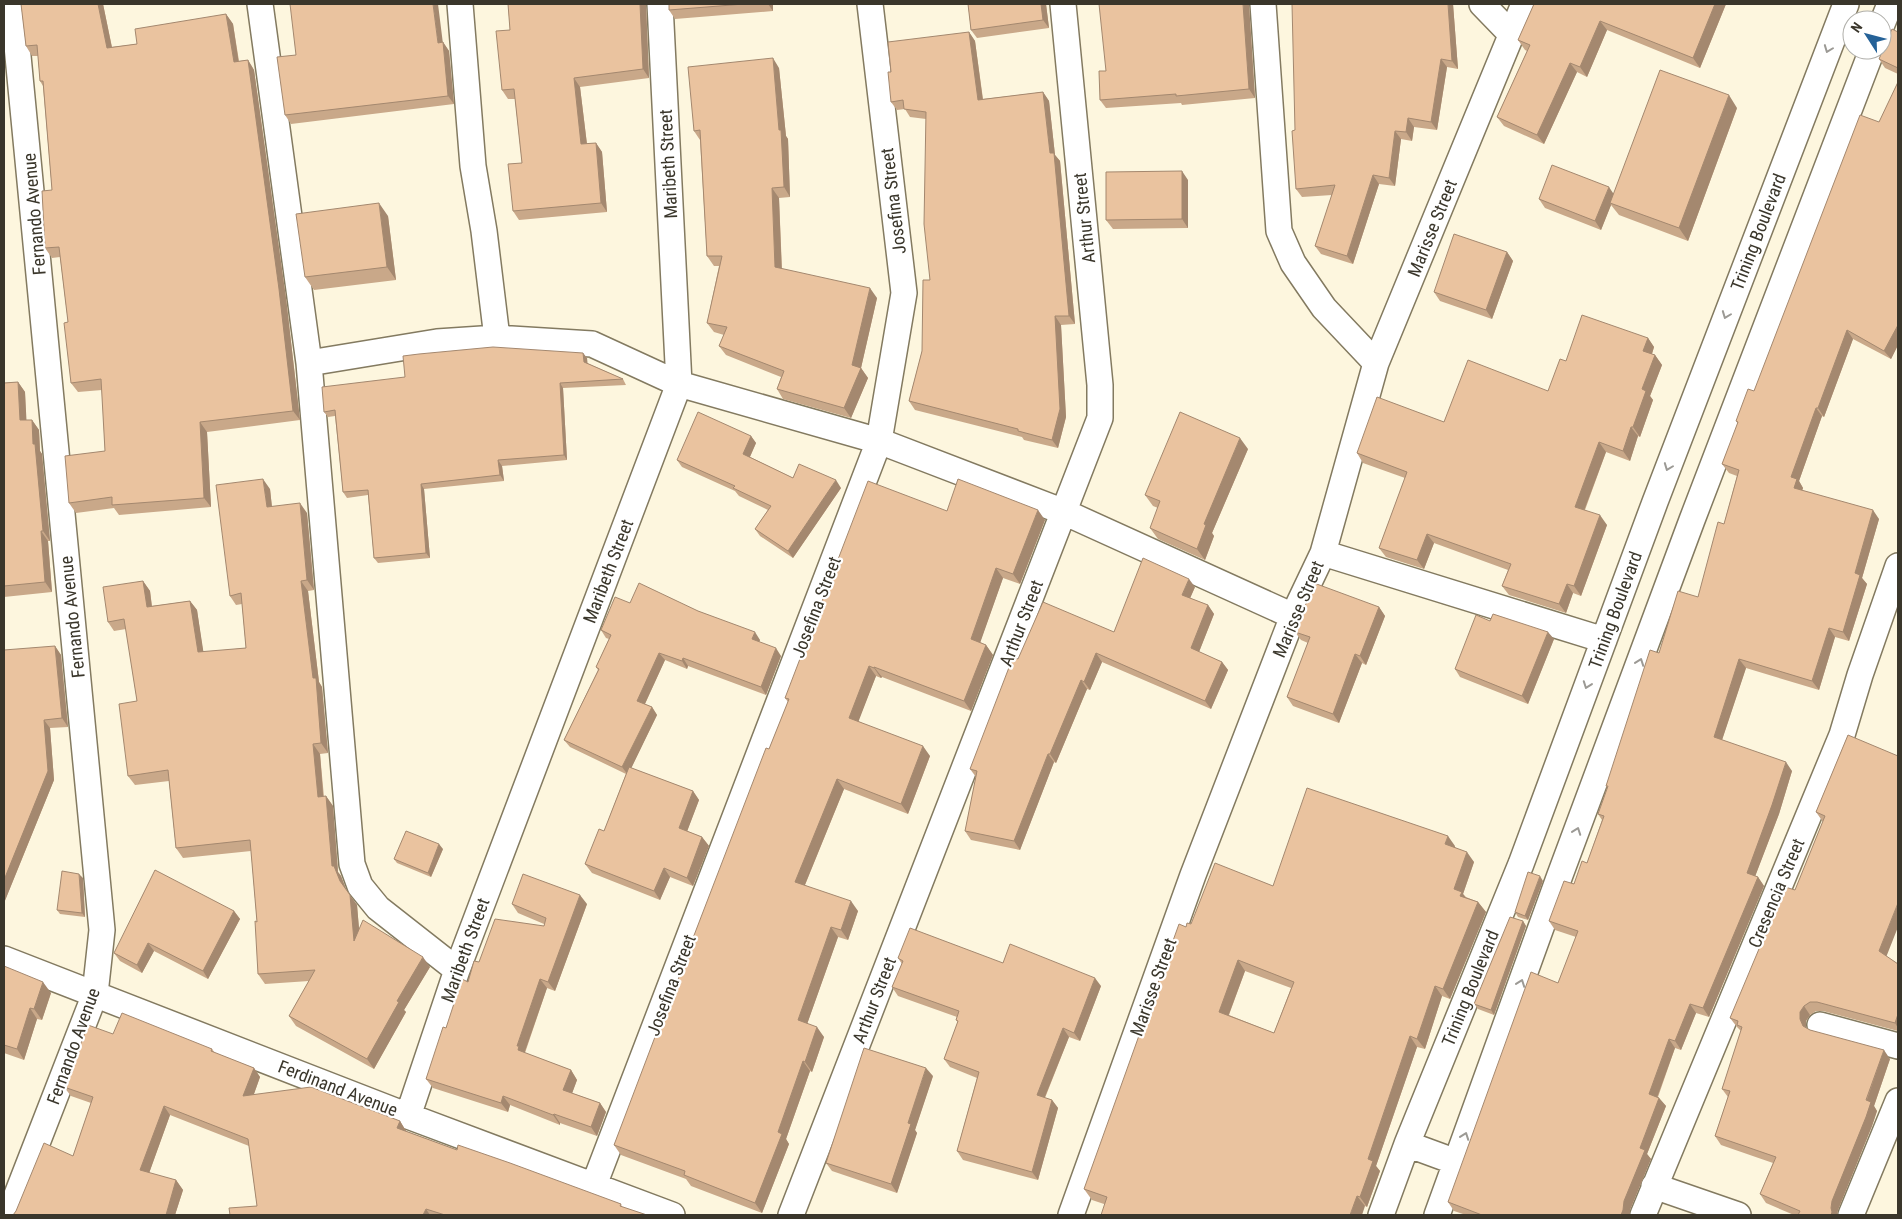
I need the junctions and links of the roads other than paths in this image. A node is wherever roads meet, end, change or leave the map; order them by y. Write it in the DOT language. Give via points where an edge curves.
graph roads {
  1 [pos="14,4"];
  2 [pos="260,4"];
  3 [pos="460,4"];
  4 [pos="660,4"];
  5 [pos="870,4"];
  6 [pos="1063,4"];
  7 [pos="1263,4"];
  8 [pos="1482,4"];
  9 [pos="1524,4"];
  10 [pos="1846,4"];
  11 [pos="1512,35"];
  12 [pos="1868,60"];
  13 [pos="497,338"];
  14 [pos="309,363"];
  15 [pos="1376,363"];
  16 [pos="679,384"];
  17 [pos="879,441"];
  18 [pos="1064,512"];
  19 [pos="1322,553"];
  20 [pos="1898,566"];
  21 [pos="1614,612"];
  22 [pos="1293,616"];
  23 [pos="1654,626"];
  24 [pos="1604,640"];
  25 [pos="1521,864"];
  26 [pos="1560,875"];
  27 [pos="4,959"];
  28 [pos="457,970"];
  29 [pos="95,994"];
  30 [pos="1820,1025"];
  31 [pos="1898,1046"];
  32 [pos="1898,1101"];
  33 [pos="408,1116"];
  34 [pos="1407,1144"];
  35 [pos="1456,1162"];
  36 [pos="594,1185"];
  37 [pos="1654,1186"];
  38 [pos="9,1215"];
  39 [pos="672,1215"];
  40 [pos="791,1215"];
  41 [pos="1071,1215"];
  42 [pos="1381,1215"];
  43 [pos="1438,1215"];
  44 [pos="1643,1215"];
  45 [pos="1738,1215"];
  46 [pos="1851,1215"];
  1 -- 29 [label="street, Fernando Avenue" via="102,930"];
  2 -- 14 [label="street"];
  3 -- 13 [label="street" via="473,166"];
  4 -- 16 [label="street, Maribeth Street"];
  5 -- 17 [label="street, Josefina Street" via="904,293"];
  6 -- 18 [label="street, Arthur Street" via="1100,384 1100,418"];
  7 -- 15 [label="street" via="1280,230 1293,263 1324,308"];
  8 -- 11 [label="street"];
  9 -- 11 [label="street, Marisse Street"];
  10 -- 21 [label="street, Trining Boulevard, one-way"];
  11 -- 15 [label="street, Marisse Street"];
  12 -- 23 [label="street"];
  13 -- 14 [label="street" via="437,342"];
  13 -- 16 [label="street" via="592,344"];
  14 -- 28 [label="street" via="352,864 360,886 378,908"];
  15 -- 19 [label="street, Marisse Street"];
  16 -- 17 [label="street"];
  16 -- 28 [label="street, Maribeth Street"];
  17 -- 18 [label="street"];
  17 -- 36 [label="street, Josefina Street"];
  18 -- 22 [label="street"];
  18 -- 40 [label="street, Arthur Street"];
  19 -- 22 [label="street, Marisse Street"];
  19 -- 24 [label="street"];
  20 -- 37 [label="street, Cresencia Street" via="1842,735"];
  21 -- 23 [label="street"];
  21 -- 24 [label="street, Trining Boulevard"];
  22 -- 41 [label="street, Marisse Street" via="1193,875"];
  26 -- 23 [label="street, one-way"];
  24 -- 25 [label="street, Trining Boulevard, one-way"];
  25 -- 26 [label="street"];
  25 -- 34 [label="street, Trining Boulevard"];
  35 -- 26 [label="street, one-way"];
  27 -- 29 [label="street, Ferdinand Avenue"];
  28 -- 33 [label="street, Maribeth Street"];
  29 -- 33 [label="street, Ferdinand Avenue"];
  29 -- 38 [label="street, Fernando Avenue"];
  30 -- 31 [label="street"];
  32 -- 46 [label="street"];
  33 -- 36 [label="street, Ferdinand Avenue"];
  34 -- 35 [label="street"];
  34 -- 42 [label="street, Trining Boulevard"];
  35 -- 43 [label="street"];
  36 -- 39 [label="street, Ferdinand Avenue"];
  37 -- 44 [label="street, Cresencia Street"];
  37 -- 45 [label="street"];
}
